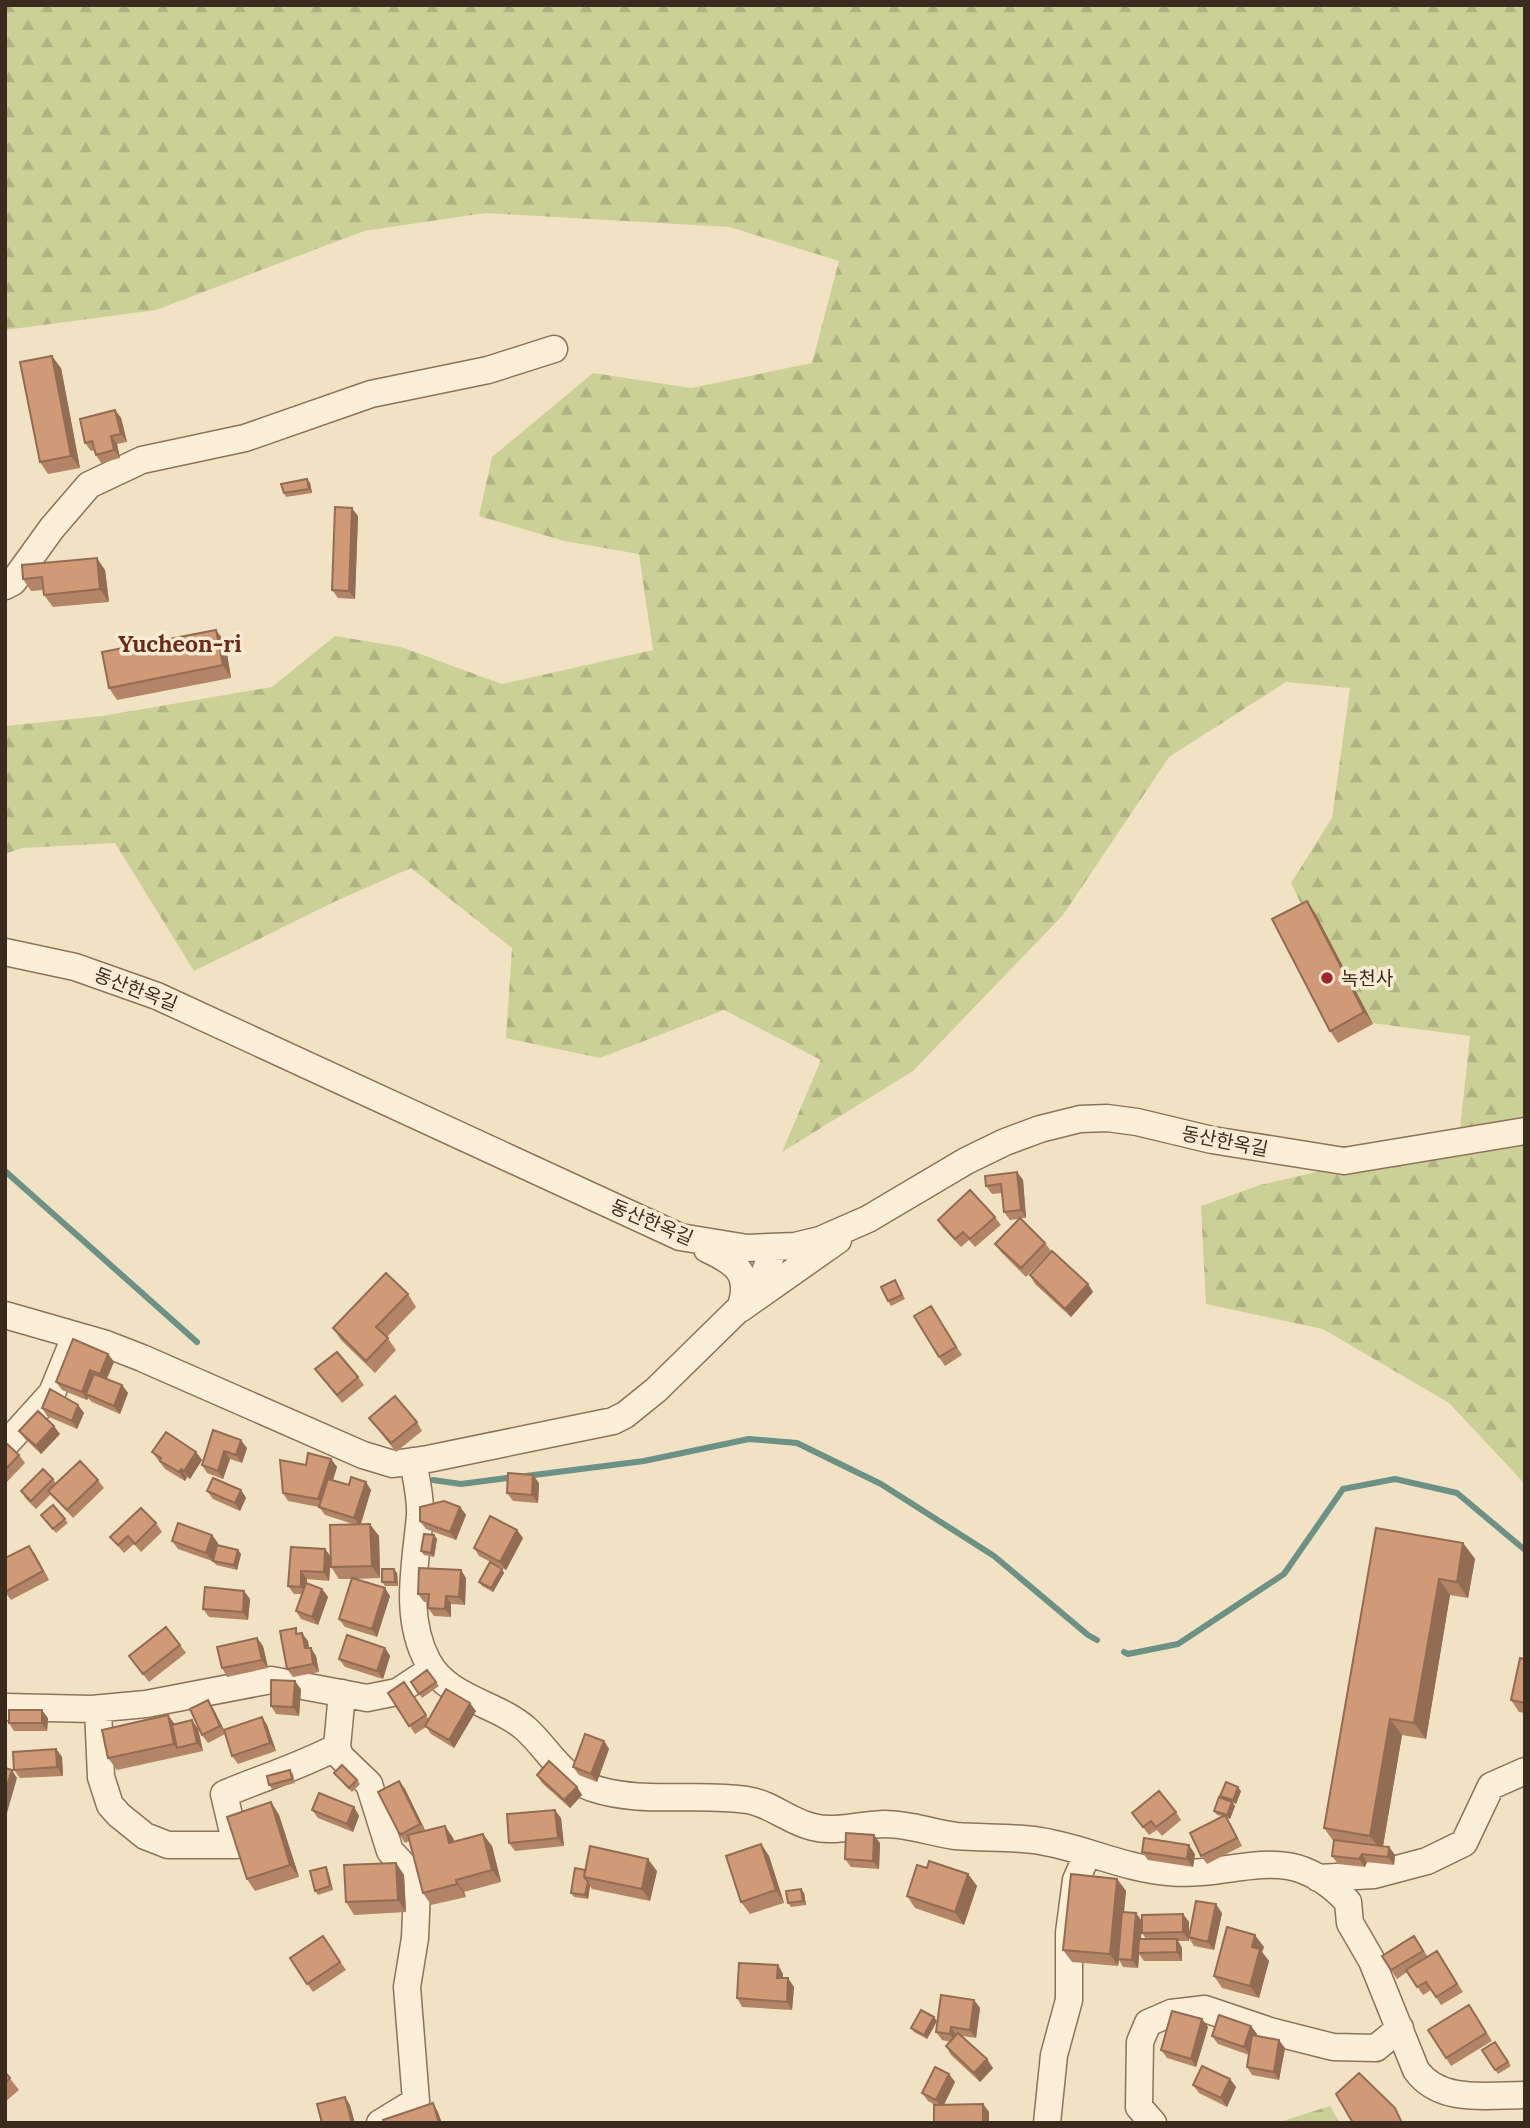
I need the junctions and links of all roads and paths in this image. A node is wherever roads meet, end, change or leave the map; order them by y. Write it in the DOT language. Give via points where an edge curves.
graph roads {
  1 [pos="554,349"];
  2 [pos="5,586"];
  3 [pos="5,952"];
  4 [pos="1525,1131"];
  5 [pos="852,1227"];
  6 [pos="680,1237"];
  7 [pos="774,1248"];
  8 [pos="740,1309"];
  9 [pos="5,1315"];
  10 [pos="75,1335"];
  11 [pos="5,1445"];
  12 [pos="413,1461"];
  13 [pos="432,1669"];
  14 [pos="342,1693"];
  15 [pos="5,1707"];
  16 [pos="98,1709"];
  17 [pos="337,1747"];
  18 [pos="1525,1771"];
  19 [pos="1088,1853"];
  20 [pos="1318,1878"];
  21 [pos="1400,2028"];
  22 [pos="1525,2095"];
  23 [pos="380,2123"];
  24 [pos="1047,2123"];
  25 [pos="1153,2123"];
  1 -- 2 [label="street" via="488,370 371,394 245,438 142,460 89,485 13,582"];
  3 -- 6 [label="street, 동산한옥길" via="75,967 157,996"];
  4 -- 5 [label="street, 동산한옥길" via="1344,1161 1117,1119 1080,1119 1005,1142"];
  5 -- 7 [label="street, 동산한옥길" via="820,1240"];
  5 -- 8 [label="street" via="828,1250"];
  6 -- 7 [label="street, 동산한옥길" via="731,1248"];
  6 -- 8 [label="street" via="726,1258 738,1269 745,1284"];
  7 -- 8 [label="street" via="758,1290"];
  8 -- 12 [label="street" via="625,1415"];
  9 -- 10 [label="street"];
  10 -- 11 [label="street" via="52,1393"];
  10 -- 12 [label="street" via="142,1357 378,1461"];
  12 -- 13 [label="street" via="420,1513 413,1606 420,1645"];
  13 -- 14 [label="street" via="387,1696"];
  13 -- 19 [label="street" via="525,1728 570,1776 596,1790 630,1797 743,1800 778,1809 814,1828 898,1825 956,1836 1055,1843"];
  14 -- 16 [label="street" via="258,1680 174,1700"];
  14 -- 17 [label="street"];
  15 -- 16 [label="street"];
  16 -- 17 [label="street" via="101,1777 110,1805 145,1836 168,1845 236,1845 224,1794 275,1771 306,1764"];
  17 -- 23 [label="street" via="340,1756 369,1784 390,1851 408,1869 417,1889 407,1987 416,2101"];
  18 -- 20 [label="street" via="1491,1786 1464,1843 1427,1861 1374,1875"];
  19 -- 20 [label="street" via="1124,1866 1170,1873 1272,1862"];
  19 -- 24 [label="street" via="1076,1880 1069,1933 1069,2000 1054,2055"];
  20 -- 21 [label="street" via="1348,1902 1350,1923 1372,1961"];
  21 -- 22 [label="street" via="1416,2070 1431,2087 1458,2095"];
  21 -- 25 [label="street" via="1376,2048 1333,2047 1205,2009 1171,2013 1148,2023 1139,2042 1139,2107"];
}
